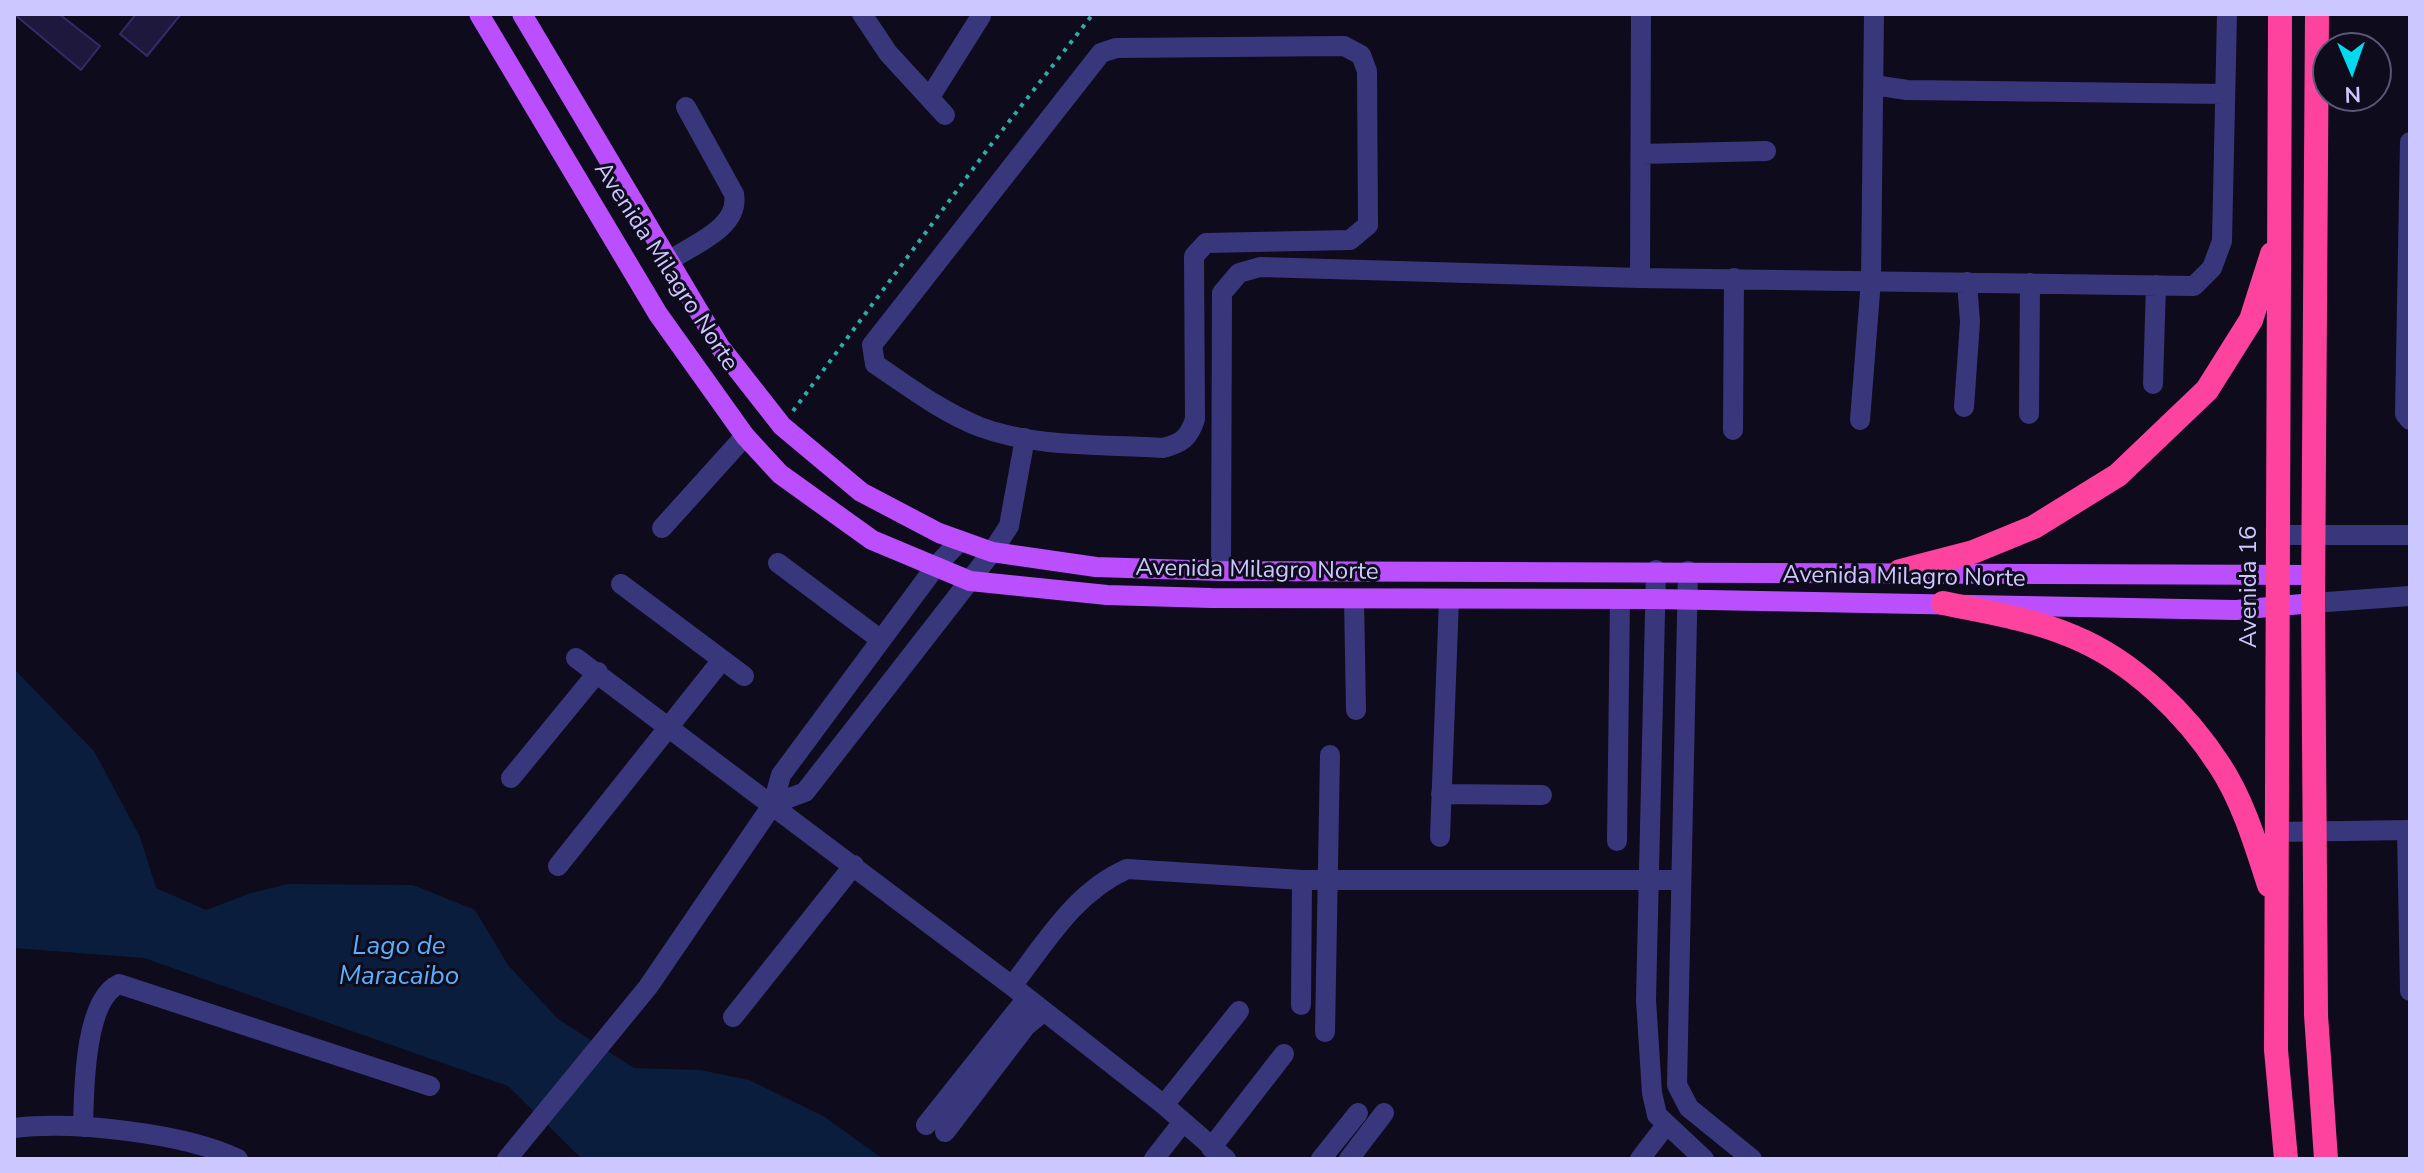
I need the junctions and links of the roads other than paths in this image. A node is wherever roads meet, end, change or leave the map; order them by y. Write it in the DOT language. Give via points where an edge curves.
graph roads {
  1 [pos="479,14"];
  2 [pos="522,14"];
  3 [pos="862,14"];
  4 [pos="1641,14"];
  5 [pos="1874,14"];
  6 [pos="2227,14"];
  7 [pos="2280,14"];
  8 [pos="2317,14"];
  9 [pos="981,16"];
  10 [pos="1874,85"];
  11 [pos="2225,94"];
  12 [pos="930,97"];
  13 [pos="686,107"];
  14 [pos="945,115"];
  15 [pos="2410,142"];
  16 [pos="1766,151"];
  17 [pos="1641,154"];
  18 [pos="2279,233"];
  19 [pos="669,261"];
  20 [pos="1640,278"];
  21 [pos="1734,278"];
  22 [pos="1871,280"];
  23 [pos="1967,282"];
  24 [pos="2030,283"];
  25 [pos="2156,285"];
  26 [pos="2153,384"];
  27 [pos="1964,407"];
  28 [pos="2029,414"];
  29 [pos="1860,420"];
  30 [pos="2410,420"];
  31 [pos="1733,430"];
  32 [pos="745,436"];
  33 [pos="1025,438"];
  34 [pos="662,528"];
  35 [pos="2314,534"];
  36 [pos="2278,535"];
  37 [pos="2410,535"];
  38 [pos="960,541"];
  39 [pos="992,552"];
  40 [pos="778,563"];
  41 [pos="936,566"];
  42 [pos="1656,570"];
  43 [pos="1221,571"];
  44 [pos="1688,571"];
  45 [pos="1900,571"];
  46 [pos="2314,575"];
  47 [pos="2278,577"];
  48 [pos="970,581"];
  49 [pos="621,584"];
  50 [pos="2410,596"];
  51 [pos="1354,599"];
  52 [pos="1449,599"];
  53 [pos="1655,599"];
  54 [pos="1620,600"];
  55 [pos="1687,602"];
  56 [pos="1943,603"];
  57 [pos="2313,603"];
  58 [pos="2278,608"];
  59 [pos="881,640"];
  60 [pos="576,658"];
  61 [pos="722,660"];
  62 [pos="1654,670"];
  63 [pos="598,672"];
  64 [pos="1620,672"];
  65 [pos="744,676"];
  66 [pos="1356,710"];
  67 [pos="668,727"];
  68 [pos="1330,755"];
  69 [pos="511,778"];
  70 [pos="1441,794"];
  71 [pos="1542,795"];
  72 [pos="773,804"];
  73 [pos="2408,830"];
  74 [pos="2316,831"];
  75 [pos="2276,832"];
  76 [pos="1440,837"];
  77 [pos="1617,841"];
  78 [pos="854,865"];
  79 [pos="558,866"];
  80 [pos="1330,879"];
  81 [pos="1302,880"];
  82 [pos="1680,880"];
  83 [pos="1648,883"];
  84 [pos="2276,905"];
  85 [pos="2410,991"];
  86 [pos="1020,992"];
  87 [pos="1301,1005"];
  88 [pos="1044,1011"];
  89 [pos="1239,1011"];
  90 [pos="733,1017"];
  91 [pos="1325,1032"];
  92 [pos="1284,1054"];
  93 [pos="430,1086"];
  94 [pos="1164,1105"];
  95 [pos="1358,1113"];
  96 [pos="1384,1113"];
  97 [pos="1183,1122"];
  98 [pos="1666,1125"];
  99 [pos="83,1127"];
  100 [pos="14,1128"];
  101 [pos="1219,1155"];
  102 [pos="238,1159"];
  103 [pos="507,1159"];
  104 [pos="1154,1159"];
  105 [pos="1321,1159"];
  106 [pos="1349,1159"];
  107 [pos="1640,1159"];
  108 [pos="1704,1159"];
  109 [pos="1752,1159"];
  110 [pos="2286,1159"];
  111 [pos="2326,1159"];
  1 -- 32 [label="main road, Avenida Milagro Norte" via="658,314"];
  2 -- 19 [label="main road, Avenida Milagro Norte"];
  3 -- 12 [label="street" via="888,53"];
  4 -- 17 [label="street"];
  5 -- 10 [label="street"];
  6 -- 11 [label="street"];
  7 -- 18 [label="highway, Avenida 16"];
  8 -- 35 [label="highway"];
  9 -- 12 [label="street"];
  10 -- 11 [label="street" via="1907,90"];
  10 -- 22 [label="street"];
  11 -- 25 [label="street" via="2222,241 2212,268 2194,286"];
  12 -- 14 [label="street"];
  13 -- 19 [label="street" via="734,194 736,207 730,221"];
  15 -- 30 [label="street" via="2405,414"];
  16 -- 17 [label="street"];
  17 -- 20 [label="street"];
  18 -- 36 [label="highway, Avenida 16"];
  18 -- 45 [label="highway" via="2251,320 2207,390 2118,475 2034,527 1973,552"];
  19 -- 38 [label="main road, Avenida Milagro Norte" via="720,347 782,426 861,492"];
  20 -- 21 [label="street"];
  20 -- 43 [label="street" via="1260,267 1239,273 1222,293"];
  21 -- 22 [label="street"];
  21 -- 31 [label="street"];
  22 -- 23 [label="street"];
  22 -- 29 [label="street"];
  23 -- 24 [label="street"];
  23 -- 27 [label="street"];
  24 -- 25 [label="street"];
  24 -- 28 [label="street"];
  25 -- 26 [label="street"];
  32 -- 34 [label="street"];
  32 -- 41 [label="main road, Avenida Milagro Norte" via="780,474 872,540"];
  33 -- 33 [label="street" via="1163,448 1190,434 1195,419 1197,249 1206,243 1350,240 1368,225 1367,71 1361,55 1344,46 1116,48 1101,53 872,345 875,364 947,412"];
  33 -- 39 [label="street" via="1009,526"];
  35 -- 36 [label="street"];
  35 -- 37 [label="street"];
  35 -- 46 [label="highway"];
  36 -- 47 [label="highway, Avenida 16"];
  38 -- 39 [label="main road, Avenida Milagro Norte"];
  38 -- 41 [label="street"];
  39 -- 43 [label="main road, Avenida Milagro Norte" via="1096,567"];
  39 -- 48 [label="street"];
  40 -- 59 [label="street"];
  41 -- 48 [label="main road, Avenida Milagro Norte"];
  41 -- 59 [label="street"];
  42 -- 43 [label="main road, Avenida Milagro Norte"];
  42 -- 44 [label="main road, Avenida Milagro Norte"];
  42 -- 53 [label="street"];
  44 -- 45 [label="main road, Avenida Milagro Norte"];
  44 -- 55 [label="street"];
  45 -- 47 [label="main road, Avenida Milagro Norte"];
  46 -- 47 [label="main road, Avenida Milagro Norte"];
  46 -- 57 [label="highway"];
  47 -- 58 [label="highway, Avenida 16"];
  48 -- 51 [label="main road, Avenida Milagro Norte" via="1107,595"];
  48 -- 72 [label="street" via="805,792"];
  49 -- 61 [label="street"];
  50 -- 57 [label="street"];
  51 -- 52 [label="main road, Avenida Milagro Norte"];
  51 -- 66 [label="street"];
  52 -- 54 [label="main road, Avenida Milagro Norte"];
  52 -- 70 [label="street"];
  53 -- 54 [label="main road, Avenida Milagro Norte"];
  53 -- 55 [label="main road, Avenida Milagro Norte"];
  53 -- 62 [label="street"];
  54 -- 64 [label="street"];
  55 -- 56 [label="main road, Avenida Milagro Norte"];
  55 -- 82 [label="street"];
  56 -- 58 [label="main road, Avenida Milagro Norte"];
  56 -- 84 [label="highway" via="2022,619 2076,637 2129,670 2181,714 2221,767 2253,836"];
  57 -- 58 [label="main road, Avenida Milagro Norte"];
  57 -- 74 [label="highway"];
  58 -- 75 [label="highway, Avenida 16"];
  59 -- 72 [label="street" via="781,775"];
  60 -- 63 [label="street"];
  61 -- 65 [label="street"];
  61 -- 67 [label="street"];
  62 -- 64 [label="street"];
  62 -- 83 [label="street"];
  63 -- 67 [label="street"];
  63 -- 69 [label="street"];
  64 -- 77 [label="street"];
  67 -- 72 [label="street"];
  67 -- 79 [label="street"];
  68 -- 80 [label="street"];
  70 -- 71 [label="street"];
  70 -- 76 [label="street"];
  72 -- 78 [label="street"];
  72 -- 103 [label="street" via="648,987"];
  73 -- 74 [label="street"];
  73 -- 85 [label="street"];
  74 -- 75 [label="street"];
  74 -- 111 [label="highway" via="2316,1015"];
  75 -- 84 [label="highway, Avenida 16"];
  78 -- 86 [label="street"];
  78 -- 90 [label="street"];
  80 -- 81 [label="street"];
  80 -- 83 [label="street"];
  80 -- 91 [label="street"];
  81 -- 86 [label="street" via="1127,869 1080,898"];
  81 -- 87 [label="street"];
  82 -- 83 [label="street"];
  82 -- 109 [label="street" via="1677,1085 1689,1108"];
  83 -- 98 [label="street" via="1646,1000 1652,1093 1657,1115"];
  84 -- 110 [label="highway, Avenida 16" via="2276,1050"];
  86 -- 88 [label="street"];
  86 -- 88 [label="street" via="936,1128"];
  88 -- 94 [label="street"];
  89 -- 94 [label="street"];
  92 -- 101 [label="street"];
  93 -- 99 [label="street" via="119,984 108,989 93,1017"];
  94 -- 97 [label="street"];
  95 -- 105 [label="street"];
  96 -- 106 [label="street"];
  97 -- 101 [label="street"];
  97 -- 104 [label="street"];
  98 -- 107 [label="street"];
  98 -- 108 [label="street"];
  99 -- 100 [label="street"];
  99 -- 102 [label="street" via="215,1148"];
}
